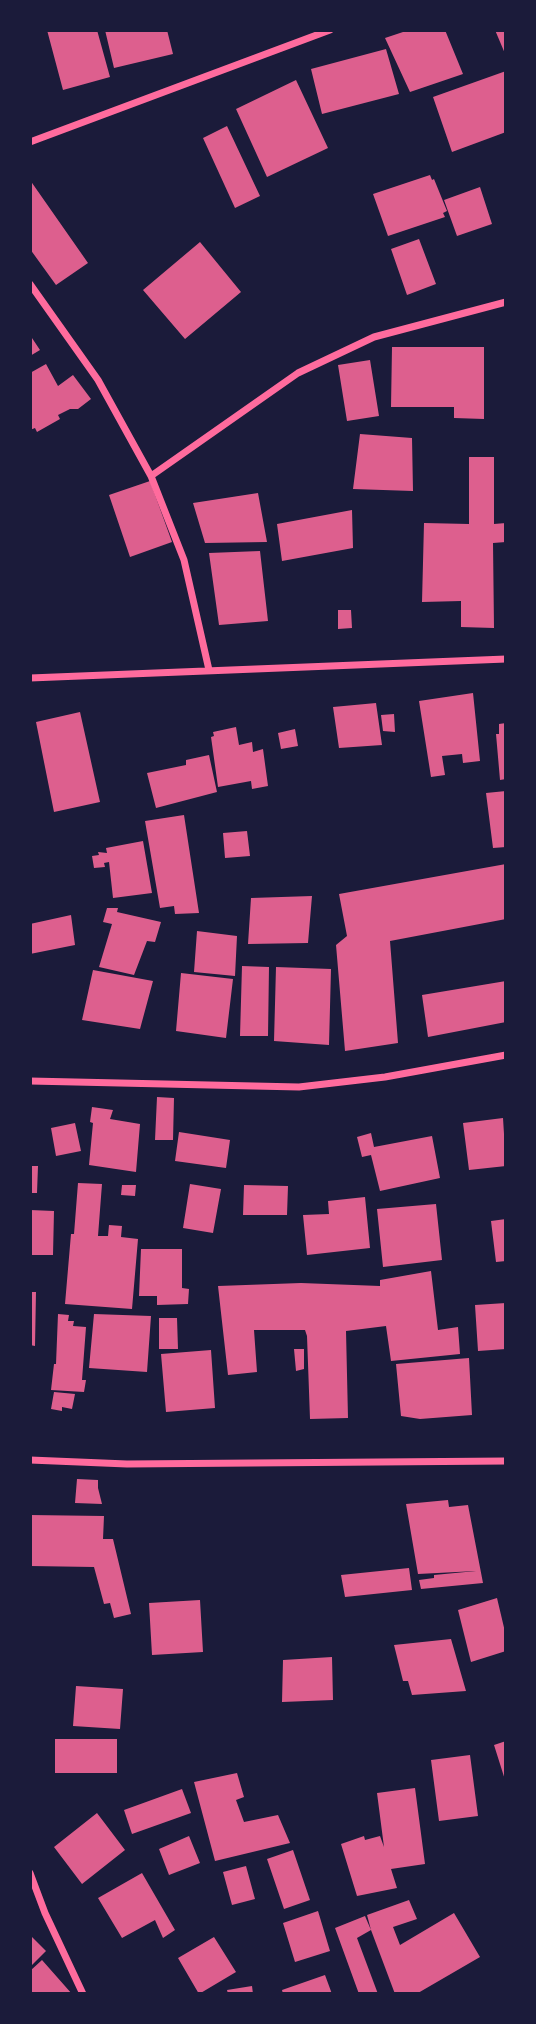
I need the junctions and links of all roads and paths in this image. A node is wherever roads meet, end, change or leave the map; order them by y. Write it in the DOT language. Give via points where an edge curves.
graph roads {
  1 [pos="330,30"];
  2 [pos="30,142"];
  3 [pos="30,284"];
  4 [pos="506,302"];
  5 [pos="151,476"];
  6 [pos="506,659"];
  7 [pos="209,670"];
  8 [pos="30,678"];
  9 [pos="506,1055"];
  10 [pos="30,1081"];
  11 [pos="30,1460"];
  12 [pos="506,1461"];
  13 [pos="30,1873"];
  14 [pos="83,1994"];
  1 -- 2 [label="street"];
  3 -- 5 [label="street" via="98,380"];
  4 -- 5 [label="street" via="374,337 298,373"];
  5 -- 7 [label="street" via="184,560"];
  6 -- 7 [label="street"];
  7 -- 8 [label="street"];
  9 -- 10 [label="street" via="299,1087"];
  11 -- 12 [label="street" via="127,1464"];
  13 -- 14 [label="street"];
}
